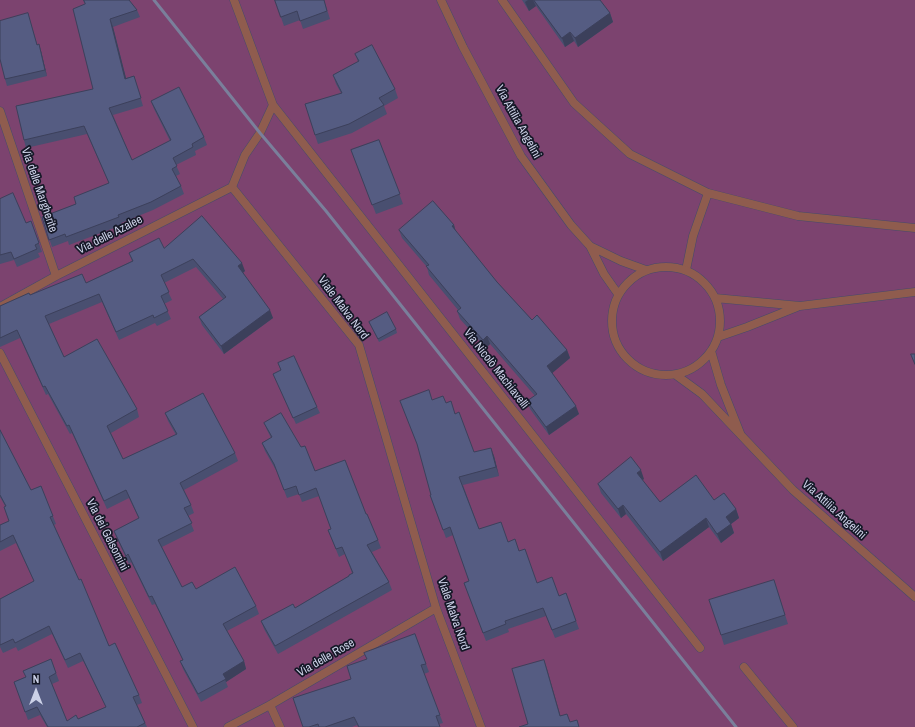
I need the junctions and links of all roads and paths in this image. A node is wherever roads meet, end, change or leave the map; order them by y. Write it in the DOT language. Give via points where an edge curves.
graph roads {
  1 [pos="234,0"];
  2 [pos="441,0"];
  3 [pos="502,0"];
  4 [pos="273,105"];
  5 [pos="0,112"];
  6 [pos="232,187"];
  7 [pos="708,194"];
  8 [pos="915,228"];
  9 [pos="590,246"];
  10 [pos="646,270"];
  11 [pos="686,270"];
  12 [pos="56,276"];
  13 [pos="915,292"];
  14 [pos="618,294"];
  15 [pos="715,298"];
  16 [pos="800,306"];
  17 [pos="0,307"];
  18 [pos="718,337"];
  19 [pos="712,352"];
  20 [pos="0,353"];
  21 [pos="676,375"];
  22 [pos="741,437"];
  23 [pos="915,598"];
  24 [pos="436,608"];
  25 [pos="700,648"];
  26 [pos="744,667"];
  27 [pos="270,705"];
  28 [pos="193,727"];
  29 [pos="228,727"];
  30 [pos="280,727"];
  31 [pos="481,727"];
  32 [pos="793,727"];
  1 -- 4 [label="street"];
  2 -- 9 [label="street, Via Attilia Angelini" via="521,156 571,225"];
  3 -- 7 [label="street" via="574,103 630,154"];
  4 -- 6 [label="street" via="260,133 245,154"];
  4 -- 25 [label="street, Via Nicolò Machiavelli"];
  5 -- 12 [label="street, Via delle Margherite"];
  6 -- 12 [label="street, Via delle Azalee"];
  6 -- 24 [label="street, Viale Malva Nord" via="359,345"];
  7 -- 8 [label="street" via="798,216"];
  7 -- 11 [label="street" via="692,236"];
  9 -- 10 [label="street, Via Attilia Angelini"];
  9 -- 14 [label="street, Via Attilia Angelini" via="604,274"];
  10 -- 11 [label="street" via="673,267"];
  10 -- 14 [label="street" via="630,280"];
  11 -- 15 [label="street" via="708,286"];
  12 -- 17 [label="street, Via delle Azalee"];
  13 -- 16 [label="street"];
  14 -- 21 [label="street" via="612,309 611,324 614,340 621,353 645,372 660,376"];
  15 -- 16 [label="street"];
  15 -- 18 [label="street" via="720,310"];
  16 -- 18 [label="street"];
  18 -- 19 [label="street"];
  19 -- 21 [label="street" via="690,370"];
  19 -- 22 [label="street, Via Attilia Angelini" via="720,385"];
  20 -- 28 [label="street, Via dei Gelsomini"];
  21 -- 22 [label="street, Via Attilia Angelini" via="702,394"];
  22 -- 23 [label="street, Via Attilia Angelini" via="793,490"];
  24 -- 27 [label="street, Via delle Rose"];
  24 -- 31 [label="street, Viale Malva Nord"];
  26 -- 32 [label="street"];
  27 -- 29 [label="street, Via delle Rose"];
  27 -- 30 [label="street"];
}
